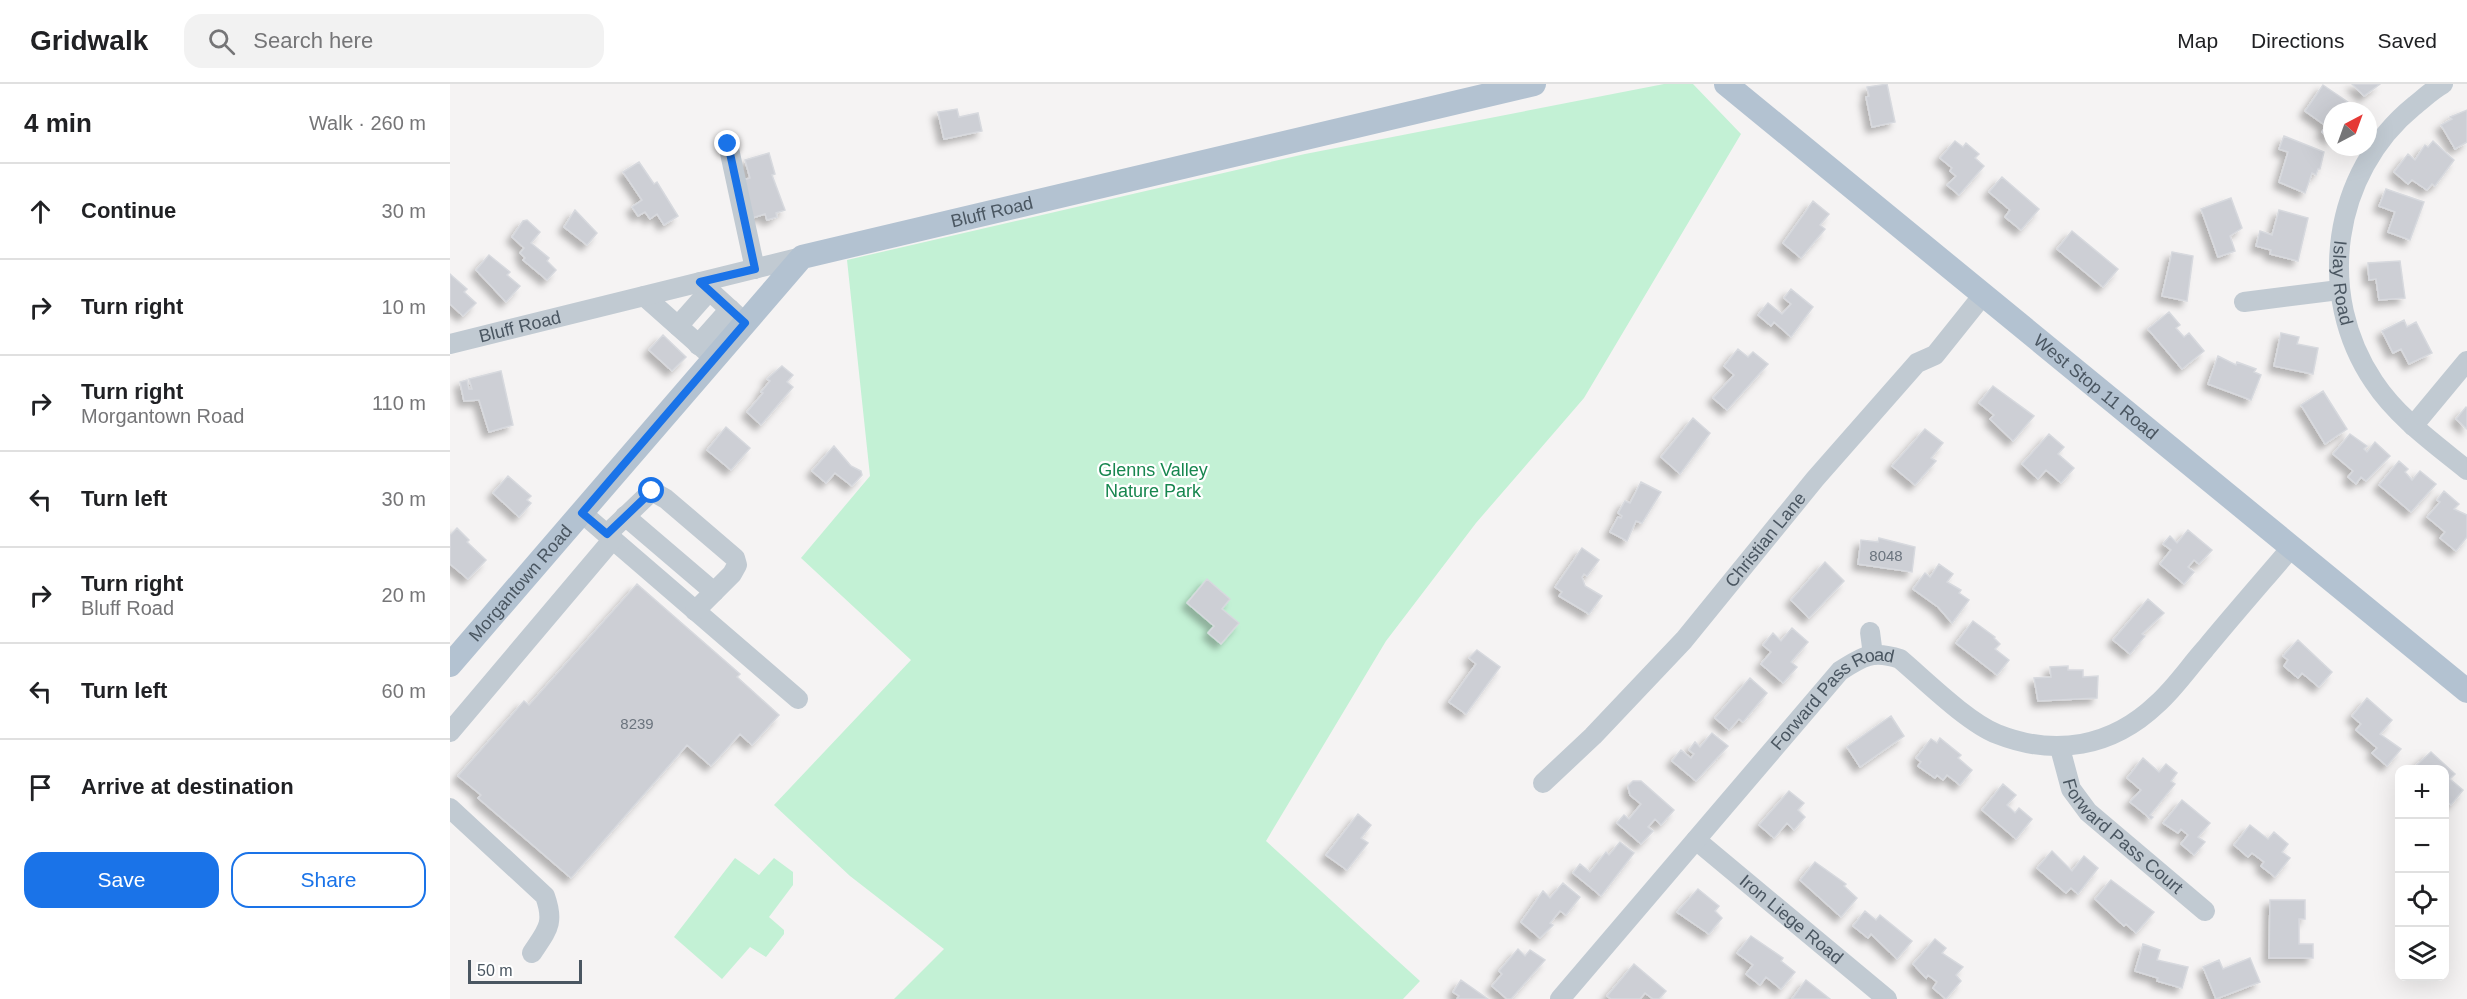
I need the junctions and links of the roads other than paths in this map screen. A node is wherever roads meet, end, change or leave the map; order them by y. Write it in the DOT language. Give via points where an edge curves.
graph roads {
  1 [pos="1534,84"];
  2 [pos="2443,84"];
  3 [pos="1736,89"];
  4 [pos="728,144"];
  5 [pos="802,257"];
  6 [pos="755,269"];
  7 [pos="705,286"];
  8 [pos="2339,290"];
  9 [pos="1983,295"];
  10 [pos="644,296"];
  11 [pos="2244,302"];
  12 [pos="737,316"];
  13 [pos="705,317"];
  14 [pos="678,326"];
  15 [pos="450,344"];
  16 [pos="707,352"];
  17 [pos="2467,360"];
  18 [pos="2413,426"];
  19 [pos="2467,470"];
  20 [pos="629,512"];
  21 [pos="582,513"];
  22 [pos="610,537"];
  23 [pos="2291,548"];
  24 [pos="718,588"];
  25 [pos="695,611"];
  26 [pos="1870,632"];
  27 [pos="1873,655"];
  28 [pos="450,665"];
  29 [pos="2467,691"];
  30 [pos="798,699"];
  31 [pos="450,732"];
  32 [pos="2060,748"];
  33 [pos="1543,783"];
  34 [pos="450,808"];
  35 [pos="1696,840"];
  36 [pos="2205,911"];
  37 [pos="532,953"];
  38 [pos="1560,999"];
  39 [pos="1887,999"];
  1 -- 5 [label="main road, Bluff Road"];
  2 -- 8 [label="street, Islay Road" via="2393,123 2356,178 2340,233"];
  3 -- 9 [label="main road, West Stop 11 Road"];
  4 -- 6 [label="street"];
  5 -- 6 [label="street, Bluff Road"];
  5 -- 12 [label="main road, Morgantown Road"];
  6 -- 7 [label="street, Bluff Road"];
  7 -- 10 [label="street, Bluff Road"];
  7 -- 12 [label="street"];
  7 -- 13 [label="street"];
  8 -- 11 [label="street"];
  8 -- 18 [label="street, Islay Road" via="2356,353 2375,384"];
  9 -- 23 [label="main road, West Stop 11 Road"];
  9 -- 33 [label="street, Christian Lane" via="1935,355 1917,363 1815,479 1684,640"];
  10 -- 14 [label="street"];
  10 -- 15 [label="street, Bluff Road"];
  12 -- 13 [label="street"];
  12 -- 16 [label="main road, Morgantown Road"];
  13 -- 14 [label="street"];
  13 -- 16 [label="street"];
  14 -- 16 [label="street"];
  16 -- 21 [label="main road, Morgantown Road"];
  17 -- 18 [label="street"];
  18 -- 19 [label="street, Islay Road"];
  20 -- 22 [label="street"];
  20 -- 24 [label="street"];
  20 -- 24 [label="street" via="652,491 735,558 737,565"];
  21 -- 22 [label="street"];
  21 -- 28 [label="main road, Morgantown Road"];
  22 -- 25 [label="street"];
  22 -- 31 [label="street"];
  23 -- 29 [label="main road, West Stop 11 Road"];
  23 -- 32 [label="street, Forward Pass Road" via="2157,704 2122,731 2088,744"];
  24 -- 25 [label="street"];
  25 -- 30 [label="street"];
  26 -- 27 [label="street"];
  27 -- 32 [label="street, Forward Pass Road" via="1899,659 1995,733"];
  27 -- 35 [label="street, Forward Pass Road" via="1864,656 1840,671"];
  32 -- 36 [label="street, Forward Pass Court" via="2071,789 2088,812"];
  34 -- 37 [label="street" via="545,896 552,914"];
  35 -- 38 [label="street, Forward Pass Road"];
  35 -- 39 [label="street, Iron Liege Road"];
}
